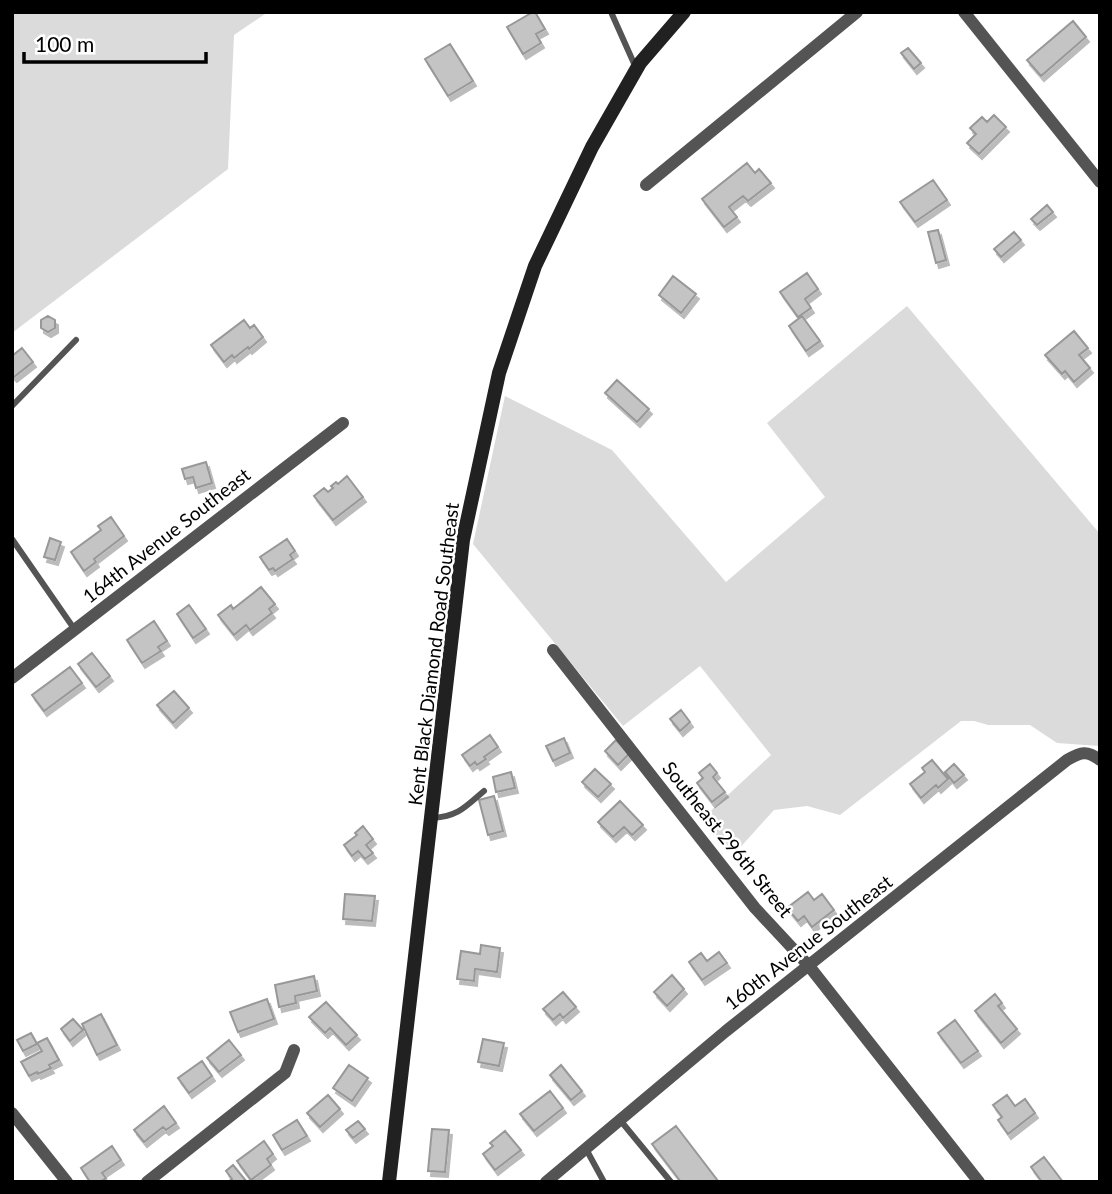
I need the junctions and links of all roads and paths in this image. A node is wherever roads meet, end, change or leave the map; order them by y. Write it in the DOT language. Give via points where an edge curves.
graph roads {
  1 [pos="611,12"];
  2 [pos="684,12"];
  3 [pos="857,12"];
  4 [pos="964,12"];
  5 [pos="636,70"];
  6 [pos="1100,182"];
  7 [pos="646,185"];
  8 [pos="76,340"];
  9 [pos="12,406"];
  10 [pos="343,423"];
  11 [pos="12,539"];
  12 [pos="75,630"];
  13 [pos="553,650"];
  14 [pos="12,678"];
  15 [pos="1100,760"];
  16 [pos="484,790"];
  17 [pos="431,818"];
  18 [pos="809,966"];
  19 [pos="294,1050"];
  20 [pos="12,1113"];
  21 [pos="620,1120"];
  22 [pos="586,1149"];
  23 [pos="67,1182"];
  24 [pos="147,1182"];
  25 [pos="389,1182"];
  26 [pos="546,1182"];
  27 [pos="604,1182"];
  28 [pos="671,1182"];
  29 [pos="979,1182"];
  1 -- 5 [label="lane"];
  2 -- 5 [label="street, Kent Black Diamond Road Southeast"];
  3 -- 7 [label="street"];
  4 -- 6 [label="street"];
  5 -- 17 [label="street, Kent Black Diamond Road Southeast" via="592,147 535,266 499,373 463,540"];
  8 -- 9 [label="lane"];
  10 -- 12 [label="street, 164th Avenue Southeast"];
  11 -- 12 [label="lane"];
  12 -- 14 [label="street, 164th Avenue Southeast"];
  13 -- 18 [label="street, Southeast 296th Street" via="755,908"];
  15 -- 18 [label="street, 160th Avenue Southeast" via="1091,753 1078,753 1067,760"];
  16 -- 17 [label="lane" via="456,814"];
  17 -- 25 [label="street, Kent Black Diamond Road Southeast"];
  18 -- 21 [label="street, 160th Avenue Southeast"];
  18 -- 29 [label="street, Southeast 296th Street"];
  19 -- 24 [label="street" via="285,1073"];
  20 -- 23 [label="street"];
  21 -- 22 [label="street, 160th Avenue Southeast"];
  21 -- 28 [label="lane"];
  22 -- 26 [label="street, 160th Avenue Southeast"];
  22 -- 27 [label="lane"];
}
